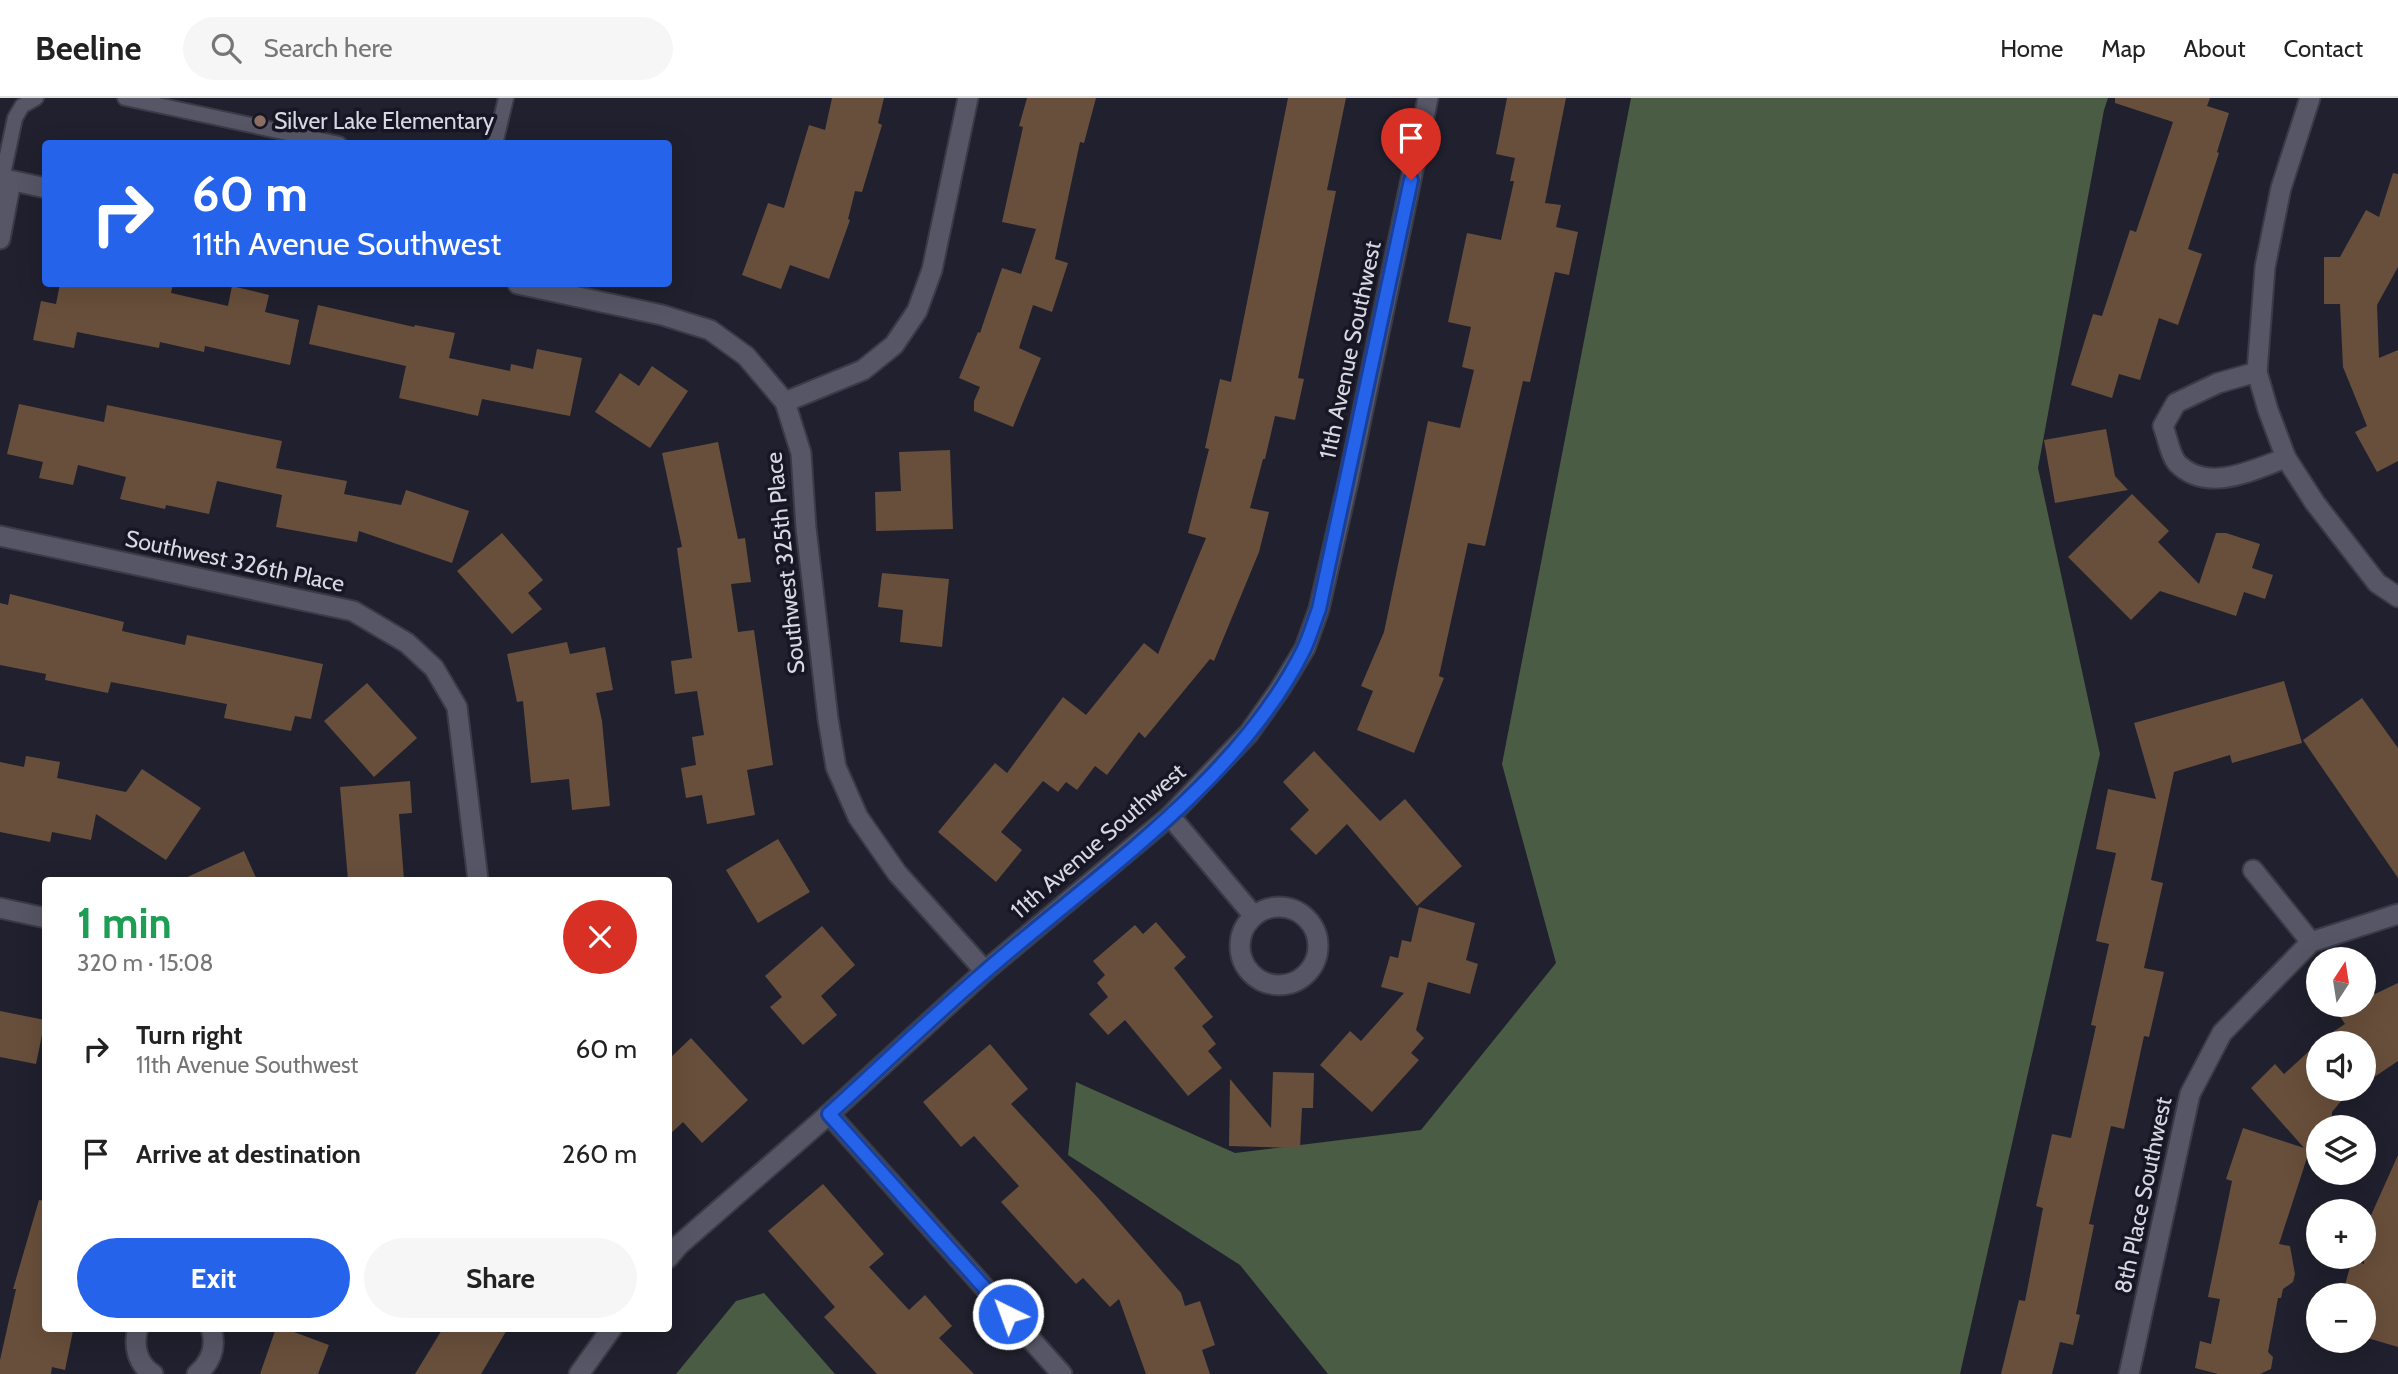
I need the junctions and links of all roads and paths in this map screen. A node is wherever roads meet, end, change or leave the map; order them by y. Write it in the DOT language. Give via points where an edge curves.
graph roads {
  1 [pos="36,98"];
  2 [pos="125,98"];
  3 [pos="506,98"];
  4 [pos="968,98"];
  5 [pos="1428,98"];
  6 [pos="2310,98"];
  7 [pos="320,140"];
  8 [pos="496,140"];
  9 [pos="4,179"];
  10 [pos="42,187"];
  11 [pos="0,239"];
  12 [pos="532,287"];
  13 [pos="2258,372"];
  14 [pos="785,402"];
  15 [pos="2286,457"];
  16 [pos="0,536"];
  17 [pos="2398,597"];
  18 [pos="1170,816"];
  19 [pos="2253,870"];
  20 [pos="478,877"];
  21 [pos="0,908"];
  22 [pos="2398,914"];
  23 [pos="1254,916"];
  24 [pos="42,917"];
  25 [pos="2311,942"];
  26 [pos="985,971"];
  27 [pos="829,1114"];
  28 [pos="672,1246"];
  29 [pos="137,1332"];
  30 [pos="212,1332"];
  31 [pos="609,1332"];
  32 [pos="149,1373"];
  33 [pos="197,1374"];
  34 [pos="579,1374"];
  35 [pos="1062,1374"];
  36 [pos="2129,1374"];
  1 -- 9 [label="lane" via="22,106 15,118"];
  2 -- 7 [label="lane"];
  3 -- 8 [label="lane"];
  4 -- 14 [label="street" via="932,270 917,311 894,345 863,370"];
  5 -- 18 [label="street, 11th Avenue Southwest" via="1348,482 1319,609 1305,648 1250,733"];
  6 -- 13 [label="street" via="2281,188 2265,267"];
  9 -- 10 [label="street"];
  9 -- 11 [label="street"];
  12 -- 14 [label="street, Southwest 325th Place" via="710,330 746,356"];
  13 -- 15 [label="street"];
  13 -- 15 [label="street" via="2218,383 2176,403 2164,426 2170,446 2175,461 2199,477 2231,477"];
  14 -- 26 [label="street, Southwest 325th Place" via="801,453 807,541 836,767 859,817 897,873"];
  15 -- 17 [label="street" via="2377,583"];
  16 -- 20 [label="street, Southwest 326th Place" via="353,611 407,643 434,668 457,707"];
  18 -- 23 [label="street"];
  18 -- 26 [label="street, 11th Avenue Southwest"];
  19 -- 25 [label="street"];
  21 -- 24 [label="street"];
  22 -- 25 [label="street"];
  23 -- 23 [label="street" via="1241,939 1245,966 1254,976 1279,986 1305,976 1318,953 1313,926 1293,909 1266,909"];
  25 -- 36 [label="street, 8th Place Southwest" via="2222,1033 2190,1094"];
  26 -- 27 [label="street, 11th Avenue Southwest"];
  27 -- 28 [label="street, 11th Avenue Southwest"];
  27 -- 35 [label="street"];
  29 -- 32 [label="street" via="135,1346"];
  30 -- 33 [label="street" via="213,1351"];
  31 -- 34 [label="street"];
}
